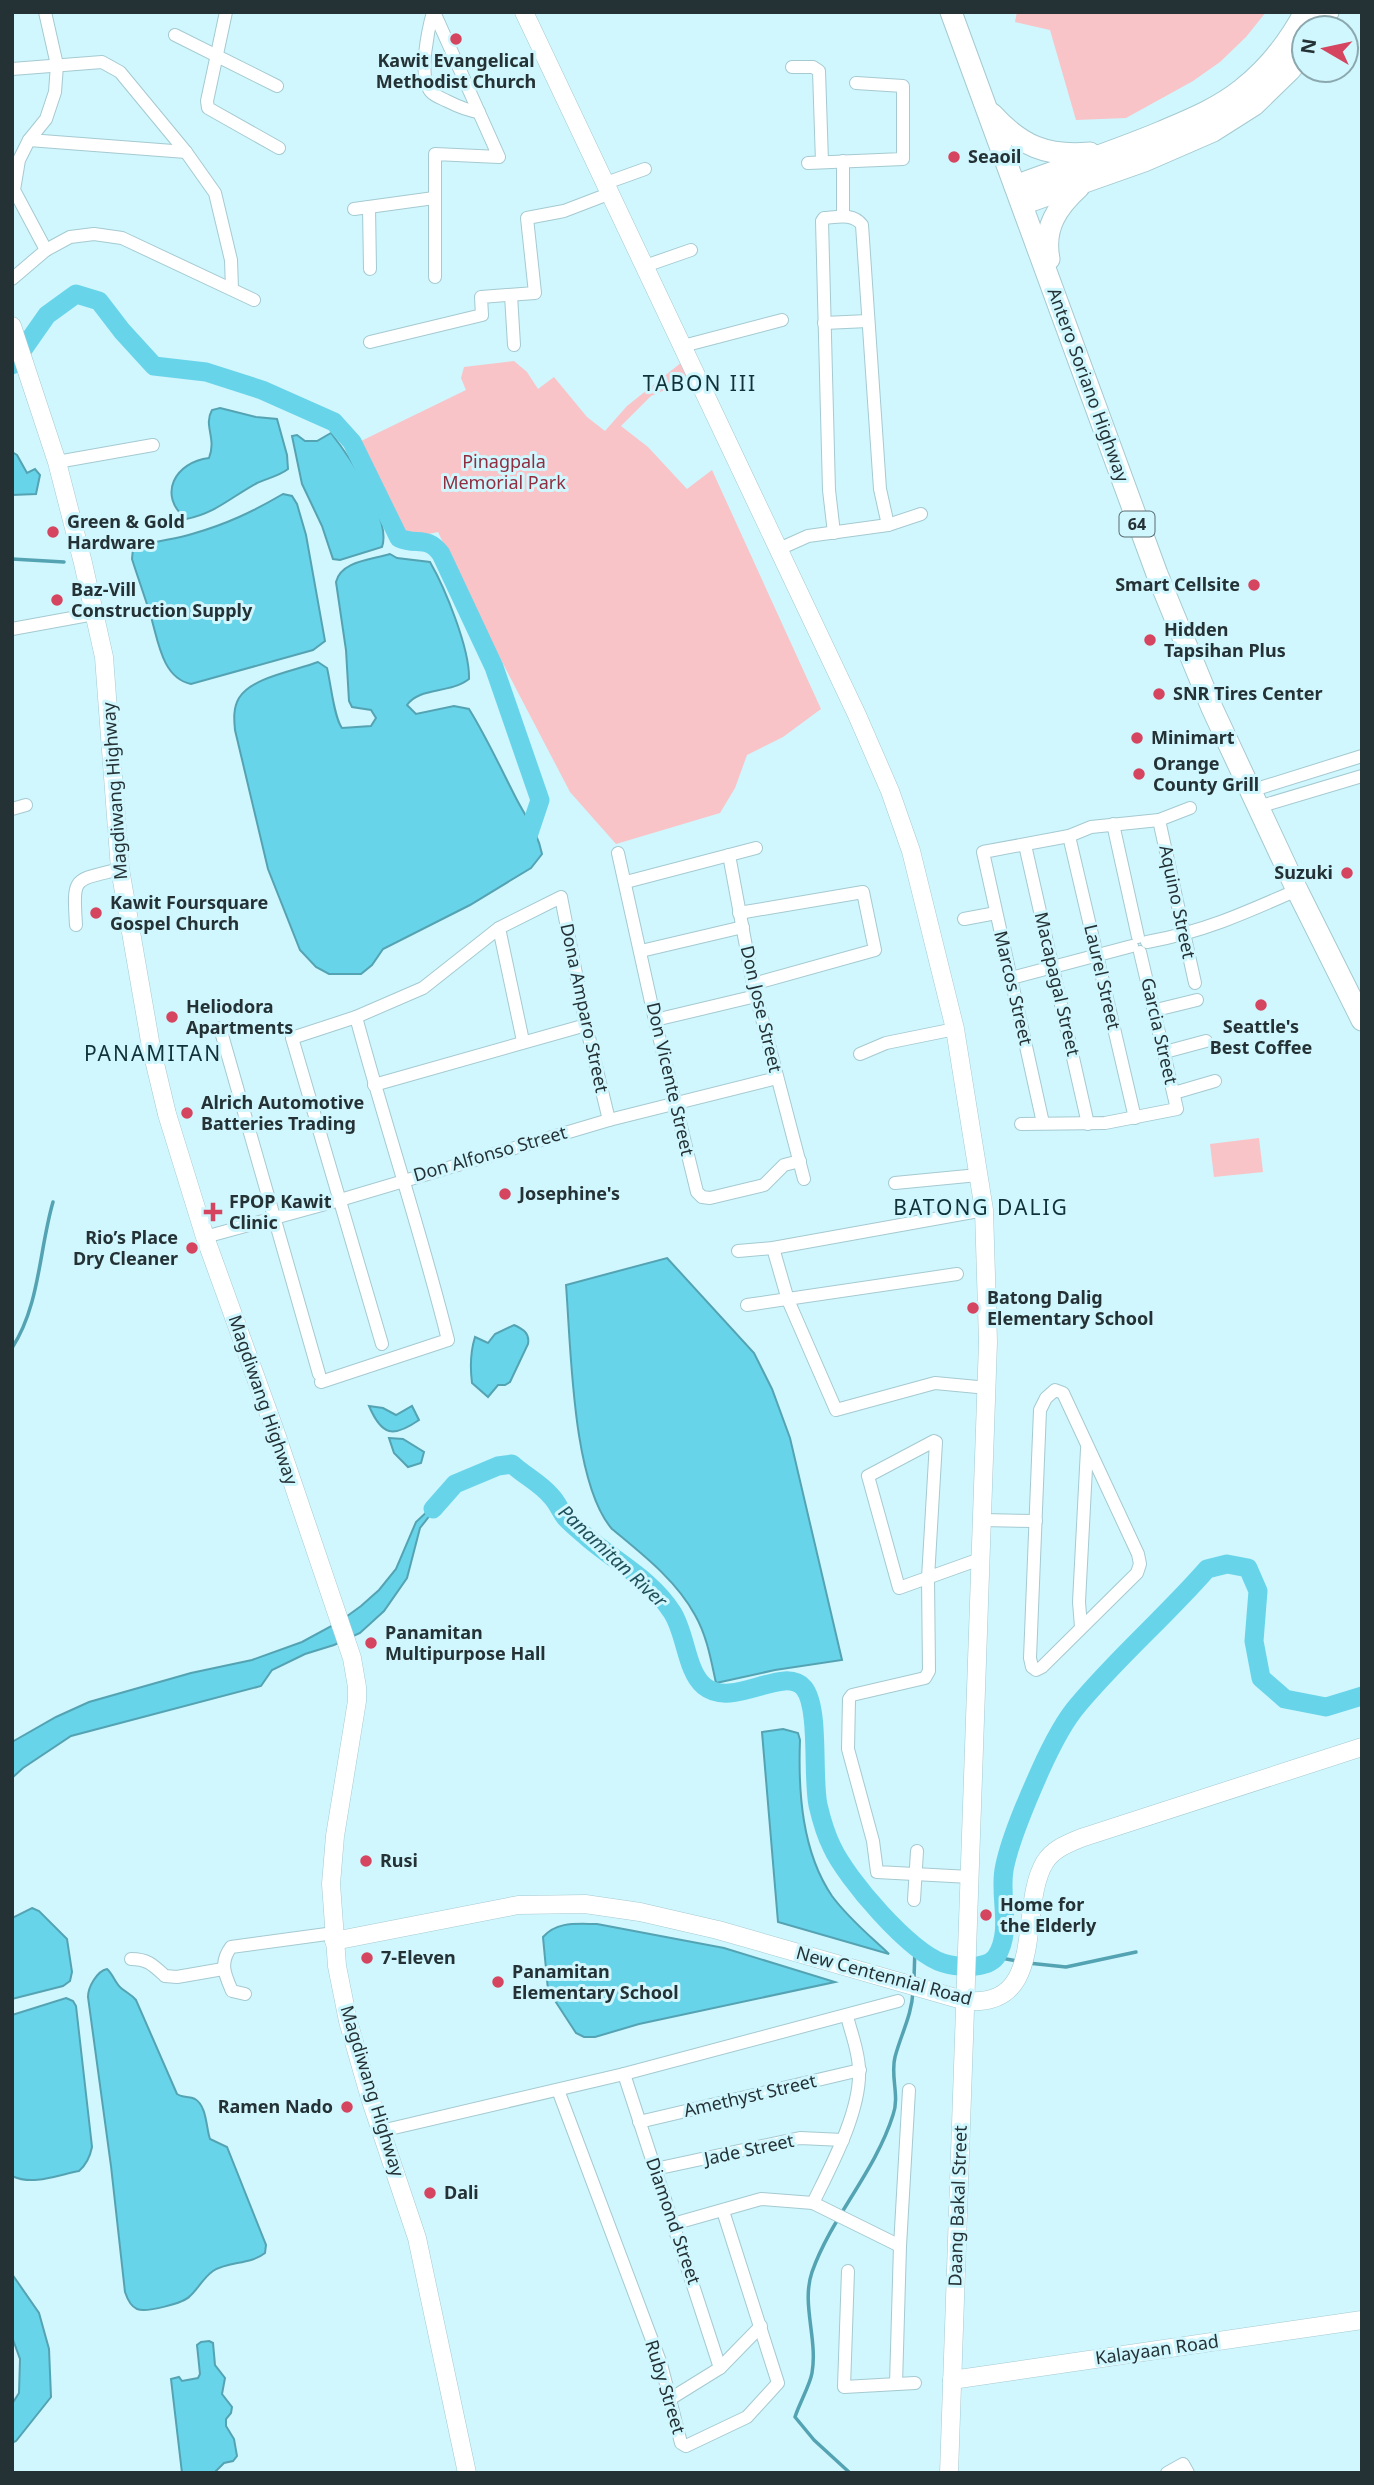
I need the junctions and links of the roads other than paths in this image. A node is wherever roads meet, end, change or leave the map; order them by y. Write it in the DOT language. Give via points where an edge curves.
graph roads {
  1 [pos="45,12"];
  2 [pos="226,12"];
  3 [pos="434,12"];
  4 [pos="524,12"];
  5 [pos="951,12"];
  6 [pos="1306,12"];
  7 [pos="175,34"];
  8 [pos="217,56"];
  9 [pos="57,65"];
  10 [pos="792,67"];
  11 [pos="1290,68"];
  12 [pos="12,69"];
  13 [pos="856,83"];
  14 [pos="277,86"];
  15 [pos="985,106"];
  16 [pos="479,112"];
  17 [pos="29,141"];
  18 [pos="278,148"];
  19 [pos="186,152"];
  20 [pos="1110,152"];
  21 [pos="843,161"];
  22 [pos="822,162"];
  23 [pos="808,163"];
  24 [pos="645,169"];
  25 [pos="1085,182"];
  26 [pos="608,188"];
  27 [pos="1019,195"];
  28 [pos="434,198"];
  29 [pos="369,207"];
  30 [pos="354,209"];
  31 [pos="843,216"];
  32 [pos="46,250"];
  33 [pos="691,250"];
  34 [pos="646,266"];
  35 [pos="370,269"];
  36 [pos="435,277"];
  37 [pos="12,279"];
  38 [pos="232,289"];
  39 [pos="511,295"];
  40 [pos="1055,295"];
  41 [pos="254,300"];
  42 [pos="782,320"];
  43 [pos="868,321"];
  44 [pos="824,323"];
  45 [pos="15,334"];
  46 [pos="370,342"];
  47 [pos="514,345"];
  48 [pos="683,346"];
  49 [pos="153,445"];
  50 [pos="57,462"];
  51 [pos="921,514"];
  52 [pos="888,525"];
  53 [pos="834,533"];
  54 [pos="779,549"];
  55 [pos="94,614"];
  56 [pos="12,629"];
  57 [pos="1362,757"];
  58 [pos="1362,775"];
  59 [pos="1254,799"];
  60 [pos="26,805"];
  61 [pos="1190,808"];
  62 [pos="12,809"];
  63 [pos="1159,820"];
  64 [pos="1113,824"];
  65 [pos="1069,836"];
  66 [pos="1025,845"];
  67 [pos="756,848"];
  68 [pos="618,853"];
  69 [pos="729,855"];
  70 [pos="120,869"];
  71 [pos="626,882"];
  72 [pos="1297,890"];
  73 [pos="739,913"];
  74 [pos="996,913"];
  75 [pos="964,919"];
  76 [pos="76,925"];
  77 [pos="743,927"];
  78 [pos="499,929"];
  79 [pos="1185,936"];
  80 [pos="1139,944"];
  81 [pos="641,951"];
  82 [pos="1096,955"];
  83 [pos="1054,967"];
  84 [pos="1011,978"];
  85 [pos="1195,983"];
  86 [pos="754,990"];
  87 [pos="1198,1000"];
  88 [pos="1156,1010"];
  89 [pos="356,1017"];
  90 [pos="655,1020"];
  91 [pos="1362,1020"];
  92 [pos="586,1025"];
  93 [pos="219,1028"];
  94 [pos="955,1029"];
  95 [pos="523,1041"];
  96 [pos="1206,1041"];
  97 [pos="1166,1052"];
  98 [pos="860,1054"];
  99 [pos="777,1078"];
  100 [pos="1215,1081"];
  101 [pos="374,1085"];
  102 [pos="1174,1093"];
  103 [pos="676,1104"];
  104 [pos="1135,1118"];
  105 [pos="609,1120"];
  106 [pos="1043,1123"];
  107 [pos="1021,1124"];
  108 [pos="1088,1124"];
  109 [pos="800,1161"];
  110 [pos="978,1175"];
  111 [pos="804,1179"];
  112 [pos="404,1180"];
  113 [pos="895,1183"];
  114 [pos="340,1200"];
  115 [pos="984,1210"];
  116 [pos="275,1217"];
  117 [pos="205,1237"];
  118 [pos="773,1248"];
  119 [pos="738,1251"];
  120 [pos="957,1274"];
  121 [pos="788,1300"];
  122 [pos="747,1305"];
  123 [pos="382,1344"];
  124 [pos="988,1388"];
  125 [pos="1088,1448"];
  126 [pos="982,1520"];
  127 [pos="1037,1521"];
  128 [pos="980,1559"];
  129 [pos="928,1578"];
  130 [pos="1081,1627"];
  131 [pos="1362,1747"];
  132 [pos="917,1852"];
  133 [pos="916,1873"];
  134 [pos="970,1877"];
  135 [pos="914,1900"];
  136 [pos="334,1937"];
  137 [pos="131,1959"];
  138 [pos="223,1969"];
  139 [pos="966,1992"];
  140 [pos="244,1994"];
  141 [pos="898,2001"];
  142 [pos="847,2016"];
  143 [pos="860,2070"];
  144 [pos="624,2074"];
  145 [pos="558,2090"];
  146 [pos="909,2090"];
  147 [pos="639,2122"];
  148 [pos="381,2132"];
  149 [pos="843,2140"];
  150 [pos="655,2169"];
  151 [pos="816,2204"];
  152 [pos="723,2211"];
  153 [pos="673,2224"];
  154 [pos="900,2246"];
  155 [pos="848,2271"];
  156 [pos="1362,2320"];
  157 [pos="761,2326"];
  158 [pos="720,2368"];
  159 [pos="952,2380"];
  160 [pos="915,2383"];
  161 [pos="896,2384"];
  162 [pos="670,2399"];
  163 [pos="467,2473"];
  164 [pos="949,2473"];
  165 [pos="1167,2473"];
  166 [pos="1188,2473"];
  1 -- 9 [label="street"];
  2 -- 8 [label="street"];
  3 -- 16 [label="street"];
  3 -- 16 [label="street" via="428,29 427,87 430,93"];
  4 -- 26 [label="street, Daang Bakal Street"];
  5 -- 15 [label="main road, Antero Soriano Highway / 64"];
  6 -- 20 [label="main road" via="1275,57 1241,90 1200,115"];
  7 -- 8 [label="street"];
  8 -- 14 [label="street"];
  8 -- 18 [label="street" via="208,108"];
  9 -- 12 [label="street"];
  9 -- 17 [label="street" via="47,119"];
  9 -- 19 [label="street" via="102,62 120,72"];
  10 -- 22 [label="street" via="819,71"];
  11 -- 25 [label="main road" via="1271,89 1213,131"];
  13 -- 21 [label="street" via="902,84 904,158"];
  15 -- 20 [label="main road" via="1011,133 1032,146 1062,154"];
  15 -- 27 [label="main road, Antero Soriano Highway / 64"];
  16 -- 28 [label="street" via="499,157 435,154"];
  17 -- 19 [label="street"];
  17 -- 32 [label="street" via="19,160 14,190"];
  19 -- 38 [label="street" via="215,193 231,260"];
  20 -- 27 [label="main road"];
  21 -- 22 [label="street"];
  21 -- 31 [label="street"];
  22 -- 23 [label="street"];
  24 -- 26 [label="street"];
  25 -- 27 [label="main road"];
  25 -- 40 [label="main road" via="1056,211 1047,236"];
  26 -- 34 [label="street, Daang Bakal Street"];
  26 -- 39 [label="street" via="564,211 527,218 534,293"];
  27 -- 40 [label="main road, Antero Soriano Highway / 64"];
  28 -- 29 [label="street"];
  28 -- 36 [label="street"];
  29 -- 30 [label="street"];
  29 -- 35 [label="street"];
  31 -- 43 [label="street" via="862,225"];
  31 -- 44 [label="street" via="821,221"];
  32 -- 37 [label="street"];
  32 -- 38 [label="street" via="70,237 122,238"];
  33 -- 34 [label="street"];
  34 -- 48 [label="street, Daang Bakal Street"];
  38 -- 41 [label="street"];
  39 -- 46 [label="street" via="481,297 482,315"];
  39 -- 47 [label="street"];
  40 -- 59 [label="main road, Antero Soriano Highway / 64" via="1145,545"];
  42 -- 48 [label="street"];
  43 -- 44 [label="street"];
  43 -- 52 [label="street" via="880,489"];
  44 -- 53 [label="street"];
  45 -- 50 [label="street, Magdiwang Highway"];
  48 -- 54 [label="street, Daang Bakal Street"];
  49 -- 50 [label="street"];
  50 -- 55 [label="street, Magdiwang Highway"];
  51 -- 52 [label="street"];
  52 -- 53 [label="street"];
  53 -- 54 [label="street" via="808,536"];
  54 -- 94 [label="street, Daang Bakal Street" via="890,791 911,851"];
  55 -- 56 [label="street"];
  55 -- 70 [label="street, Magdiwang Highway" via="108,688"];
  57 -- 59 [label="street"];
  58 -- 59 [label="street"];
  59 -- 72 [label="main road, Antero Soriano Highway / 64"];
  60 -- 62 [label="street"];
  61 -- 63 [label="street"];
  63 -- 64 [label="street"];
  63 -- 79 [label="street, Aquino Street"];
  64 -- 65 [label="street"];
  64 -- 80 [label="street, Garcia Street"];
  65 -- 66 [label="street"];
  65 -- 82 [label="street, Laurel Street"];
  66 -- 74 [label="street, Marcos Street" via="983,852"];
  66 -- 83 [label="street, Macapagal Street"];
  67 -- 69 [label="street"];
  68 -- 71 [label="street, Don Vicente Street"];
  69 -- 71 [label="street"];
  69 -- 73 [label="street, Don Jose Street"];
  70 -- 76 [label="street" via="76,884"];
  70 -- 117 [label="street, Magdiwang Highway" via="151,1047"];
  71 -- 81 [label="street, Don Vicente Street"];
  72 -- 79 [label="street"];
  72 -- 91 [label="main road, Antero Soriano Highway / 64"];
  73 -- 77 [label="street, Don Jose Street"];
  73 -- 86 [label="street" via="863,892 873,939 875,950"];
  74 -- 75 [label="street"];
  74 -- 84 [label="street, Marcos Street"];
  77 -- 81 [label="street"];
  77 -- 86 [label="street, Don Jose Street"];
  78 -- 89 [label="street" via="423,988"];
  78 -- 92 [label="street, Dona Amparo Street" via="561,897"];
  78 -- 95 [label="street"];
  79 -- 80 [label="street"];
  79 -- 85 [label="street, Aquino Street"];
  80 -- 82 [label="street"];
  80 -- 88 [label="street, Garcia Street"];
  81 -- 90 [label="street, Don Vicente Street"];
  82 -- 83 [label="street"];
  82 -- 104 [label="street, Laurel Street"];
  83 -- 84 [label="street"];
  83 -- 108 [label="street, Macapagal Street"];
  84 -- 106 [label="street, Marcos Street"];
  86 -- 90 [label="street"];
  86 -- 99 [label="street, Don Jose Street"];
  87 -- 88 [label="street"];
  88 -- 97 [label="street, Garcia Street"];
  89 -- 101 [label="street"];
  89 -- 114 [label="street" via="292,1038"];
  90 -- 103 [label="street, Don Vicente Street"];
  92 -- 95 [label="street"];
  92 -- 105 [label="street, Dona Amparo Street"];
  93 -- 116 [label="street"];
  94 -- 98 [label="street" via="886,1043"];
  94 -- 110 [label="street, Daang Bakal Street"];
  95 -- 101 [label="street"];
  96 -- 97 [label="street"];
  97 -- 102 [label="street, Garcia Street"];
  99 -- 103 [label="street, Don Alfonso Street"];
  99 -- 109 [label="street, Don Jose Street"];
  100 -- 102 [label="street"];
  101 -- 112 [label="street"];
  102 -- 104 [label="street, Garcia Street" via="1177,1109"];
  103 -- 105 [label="street, Don Alfonso Street"];
  103 -- 109 [label="street, Don Vicente Street" via="702,1197 764,1185 784,1165"];
  104 -- 108 [label="street"];
  105 -- 112 [label="street, Don Alfonso Street"];
  106 -- 107 [label="street"];
  106 -- 108 [label="street"];
  109 -- 111 [label="street, Don Jose Street"];
  110 -- 113 [label="street"];
  110 -- 115 [label="street, Daang Bakal Street"];
  112 -- 114 [label="street, Don Alfonso Street"];
  112 -- 116 [label="street" via="448,1340 320,1378"];
  114 -- 116 [label="street, Don Alfonso Street"];
  114 -- 123 [label="street"];
  115 -- 118 [label="street"];
  115 -- 124 [label="street, Daang Bakal Street"];
  116 -- 117 [label="street, Don Alfonso Street"];
  117 -- 136 [label="street, Magdiwang Highway" via="355,1673 357,1693 331,1884"];
  118 -- 119 [label="street"];
  118 -- 121 [label="street"];
  120 -- 121 [label="street"];
  121 -- 122 [label="street"];
  121 -- 124 [label="street" via="836,1410 935,1383"];
  124 -- 126 [label="street, Daang Bakal Street"];
  125 -- 127 [label="street" via="1063,1393 1055,1391 1040,1410"];
  125 -- 130 [label="street"];
  125 -- 130 [label="street" via="1140,1564 1138,1573"];
  126 -- 127 [label="street"];
  126 -- 128 [label="street, Daang Bakal Street"];
  127 -- 130 [label="street" via="1032,1667 1042,1667"];
  128 -- 129 [label="street"];
  128 -- 134 [label="street, Daang Bakal Street"];
  129 -- 129 [label="street" via="936,1442 934,1441 868,1476 899,1588"];
  129 -- 133 [label="street" via="929,1671 925,1678 849,1699 848,1749 877,1872"];
  131 -- 139 [label="street, New Centennial Road" via="1056,1850 1046,1860 1035,1887 1024,1962 1012,1986 982,2001"];
  132 -- 133 [label="street"];
  133 -- 134 [label="street"];
  133 -- 135 [label="street"];
  134 -- 139 [label="street, Daang Bakal Street"];
  136 -- 138 [label="street" via="231,1947"];
  136 -- 139 [label="street, New Centennial Road" via="518,1905 577,1903 718,1930 925,1990"];
  136 -- 148 [label="street, Magdiwang Highway" via="348,2021"];
  137 -- 138 [label="street" via="150,1961 165,1976"];
  138 -- 140 [label="street" via="232,1992"];
  139 -- 159 [label="street, Daang Bakal Street"];
  141 -- 142 [label="street"];
  142 -- 143 [label="street"];
  142 -- 144 [label="street"];
  143 -- 147 [label="street, Amethyst Street"];
  143 -- 149 [label="street"];
  144 -- 145 [label="street"];
  144 -- 147 [label="street, Diamond Street"];
  145 -- 148 [label="street"];
  145 -- 162 [label="street, Ruby Street"];
  146 -- 154 [label="street"];
  147 -- 150 [label="street, Diamond Street"];
  148 -- 163 [label="street, Magdiwang Highway" via="414,2227"];
  149 -- 150 [label="street, Jade Street" via="800,2138"];
  149 -- 151 [label="street"];
  150 -- 153 [label="street, Diamond Street"];
  151 -- 152 [label="street" via="761,2199"];
  151 -- 154 [label="street"];
  152 -- 153 [label="street"];
  152 -- 157 [label="street, Ruby Street"];
  153 -- 158 [label="street, Diamond Street"];
  154 -- 161 [label="street"];
  155 -- 161 [label="street" via="844,2387"];
  156 -- 159 [label="street, Kalayaan Road"];
  157 -- 158 [label="street"];
  157 -- 162 [label="street, Ruby Street" via="778,2383 747,2417 686,2446 681,2443"];
  158 -- 162 [label="street"];
  159 -- 164 [label="street, Daang Bakal Street"];
  160 -- 161 [label="street"];
  165 -- 166 [label="street" via="1183,2464"];
}
